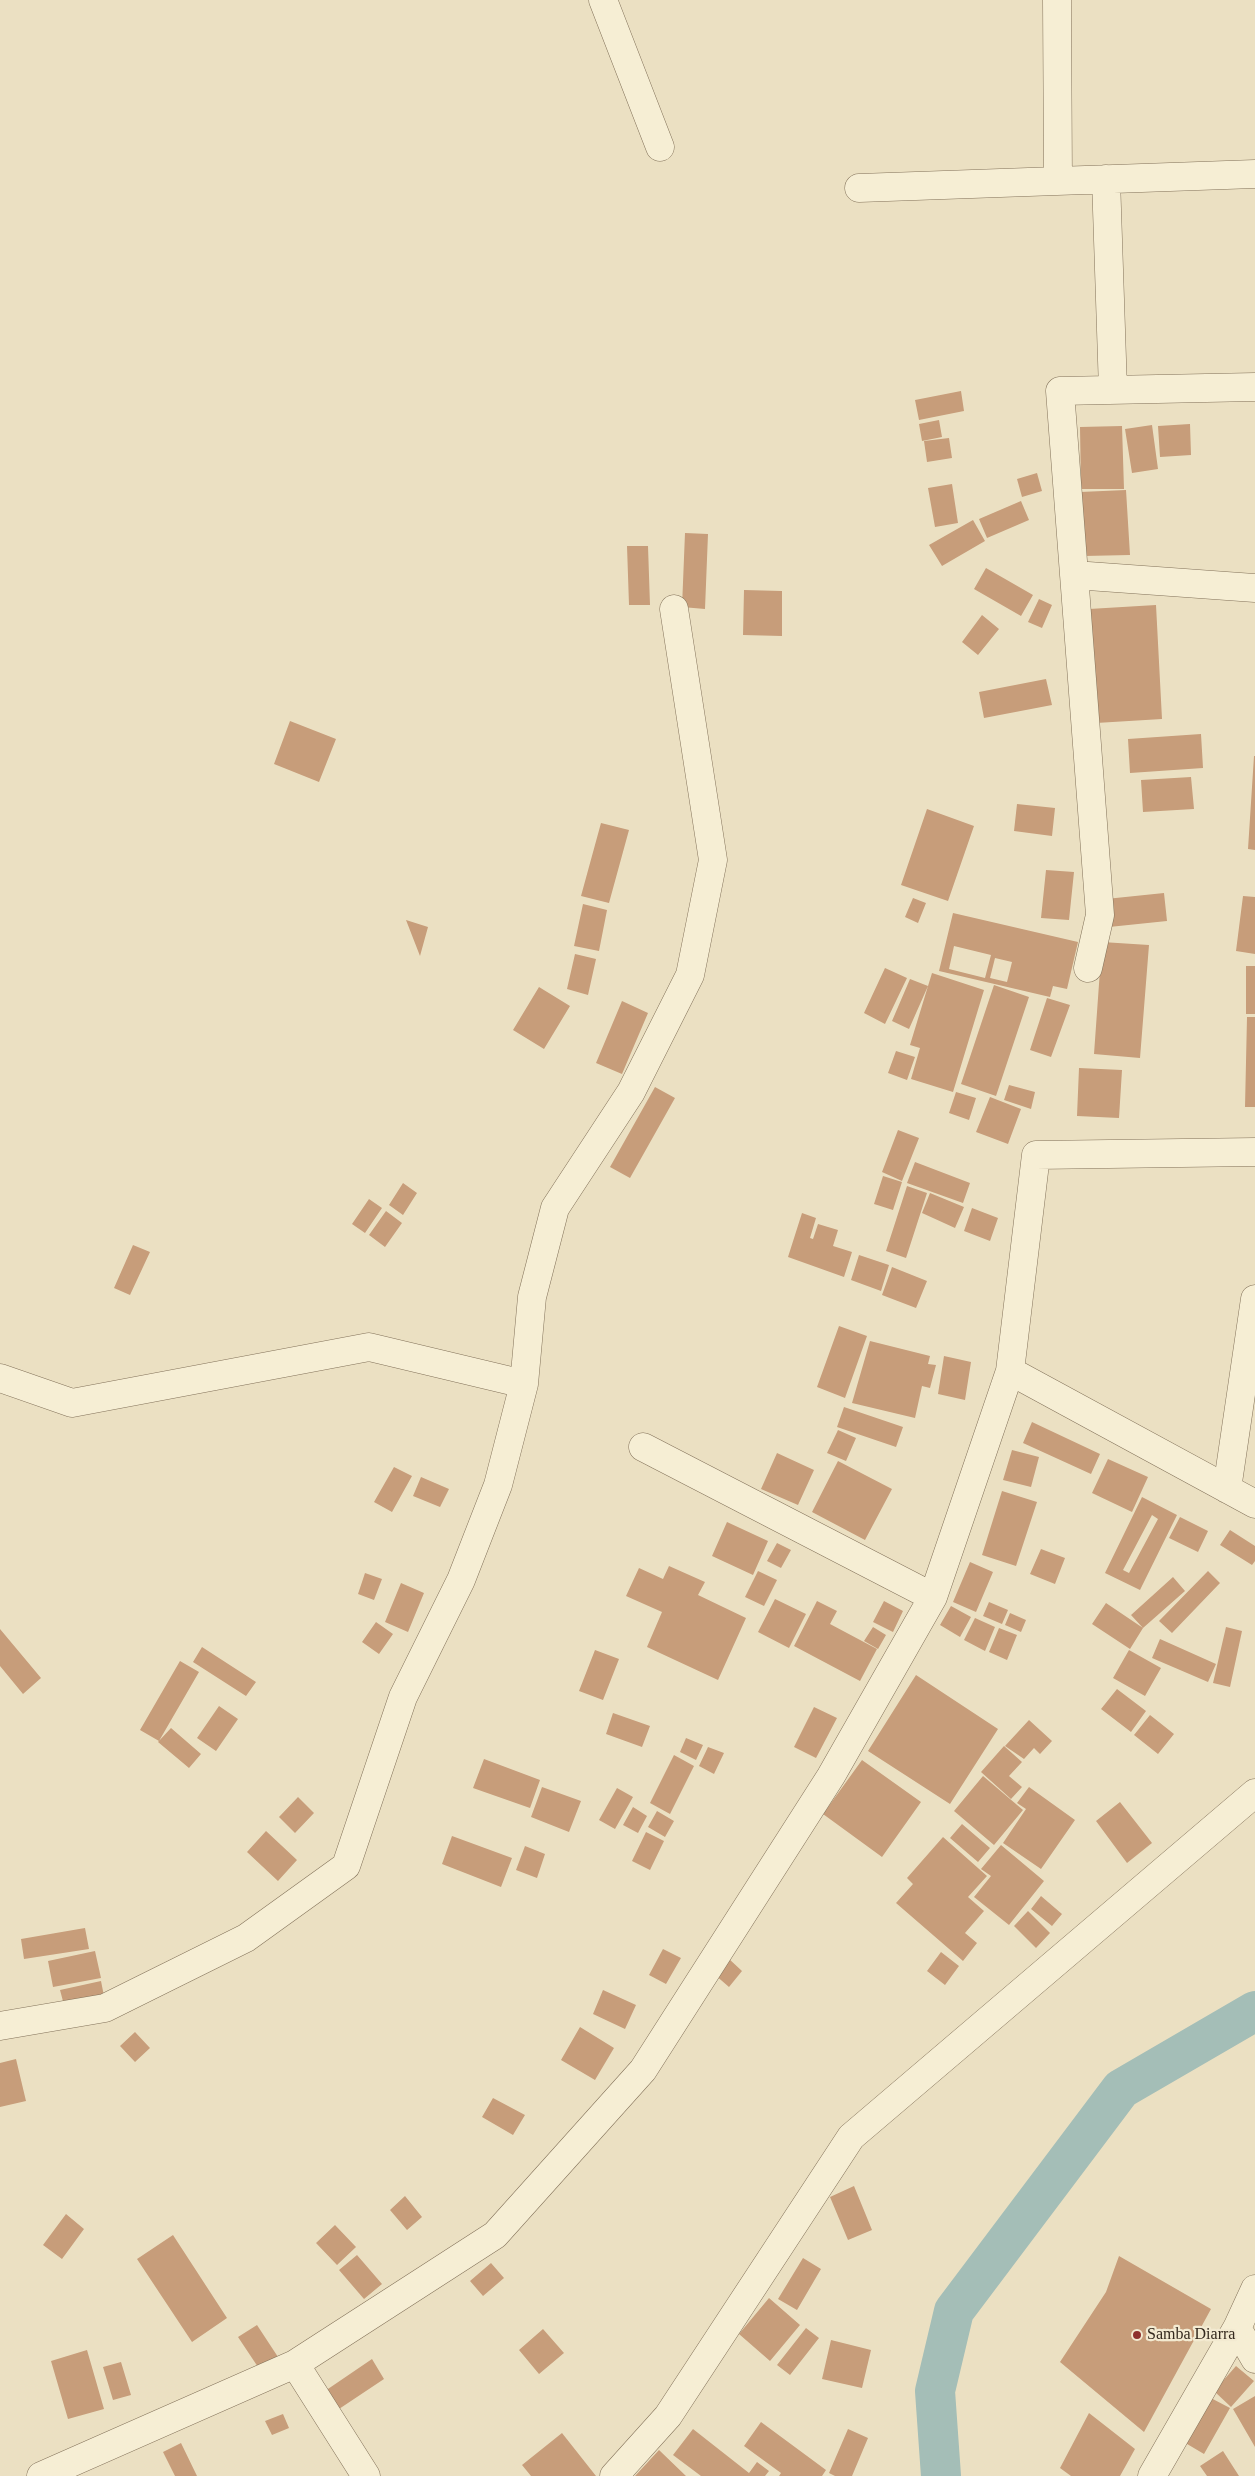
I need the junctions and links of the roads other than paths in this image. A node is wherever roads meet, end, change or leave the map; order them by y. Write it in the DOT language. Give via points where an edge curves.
graph roads {
  1 [pos="603,0"];
  2 [pos="1057,0"];
  3 [pos="660,148"];
  4 [pos="1255,174"];
  5 [pos="1106,179"];
  6 [pos="1058,181"];
  7 [pos="859,188"];
  8 [pos="1255,387"];
  9 [pos="1113,390"];
  10 [pos="1074,575"];
  11 [pos="1255,588"];
  12 [pos="674,609"];
  13 [pos="1088,968"];
  14 [pos="1255,1152"];
  15 [pos="1255,1299"];
  16 [pos="1010,1370"];
  17 [pos="0,1378"];
  18 [pos="524,1384"];
  19 [pos="644,1447"];
  20 [pos="1227,1488"];
  21 [pos="1255,1504"];
  22 [pos="933,1597"];
  23 [pos="1255,1793"];
  24 [pos="0,2026"];
  25 [pos="1255,2288"];
  26 [pos="1237,2328"];
  27 [pos="1255,2359"];
  28 [pos="295,2364"];
  29 [pos="41,2476"];
  30 [pos="366,2476"];
  31 [pos="614,2476"];
  32 [pos="1152,2476"];
  1 -- 3 [label="street"];
  2 -- 6 [label="street"];
  4 -- 5 [label="street"];
  5 -- 6 [label="street"];
  5 -- 9 [label="street"];
  6 -- 7 [label="street"];
  8 -- 9 [label="street"];
  9 -- 10 [label="street" via="1060,391"];
  10 -- 11 [label="street"];
  10 -- 13 [label="street" via="1100,915"];
  12 -- 18 [label="street" via="713,860 690,975 631,1092 555,1208 532,1297"];
  14 -- 16 [label="street" via="1036,1155"];
  15 -- 20 [label="street"];
  16 -- 20 [label="street"];
  16 -- 22 [label="street"];
  17 -- 18 [label="street" via="72,1403 369,1347"];
  18 -- 24 [label="street" via="498,1484 461,1580 403,1698 346,1866 246,1938 105,2008"];
  19 -- 22 [label="street"];
  20 -- 21 [label="street"];
  22 -- 28 [label="street" via="831,1776 642,2070 495,2235"];
  23 -- 31 [label="street" via="851,2136 668,2416"];
  25 -- 26 [label="street"];
  26 -- 27 [label="street"];
  26 -- 32 [label="street"];
  28 -- 29 [label="street"];
  28 -- 30 [label="street"];
}
